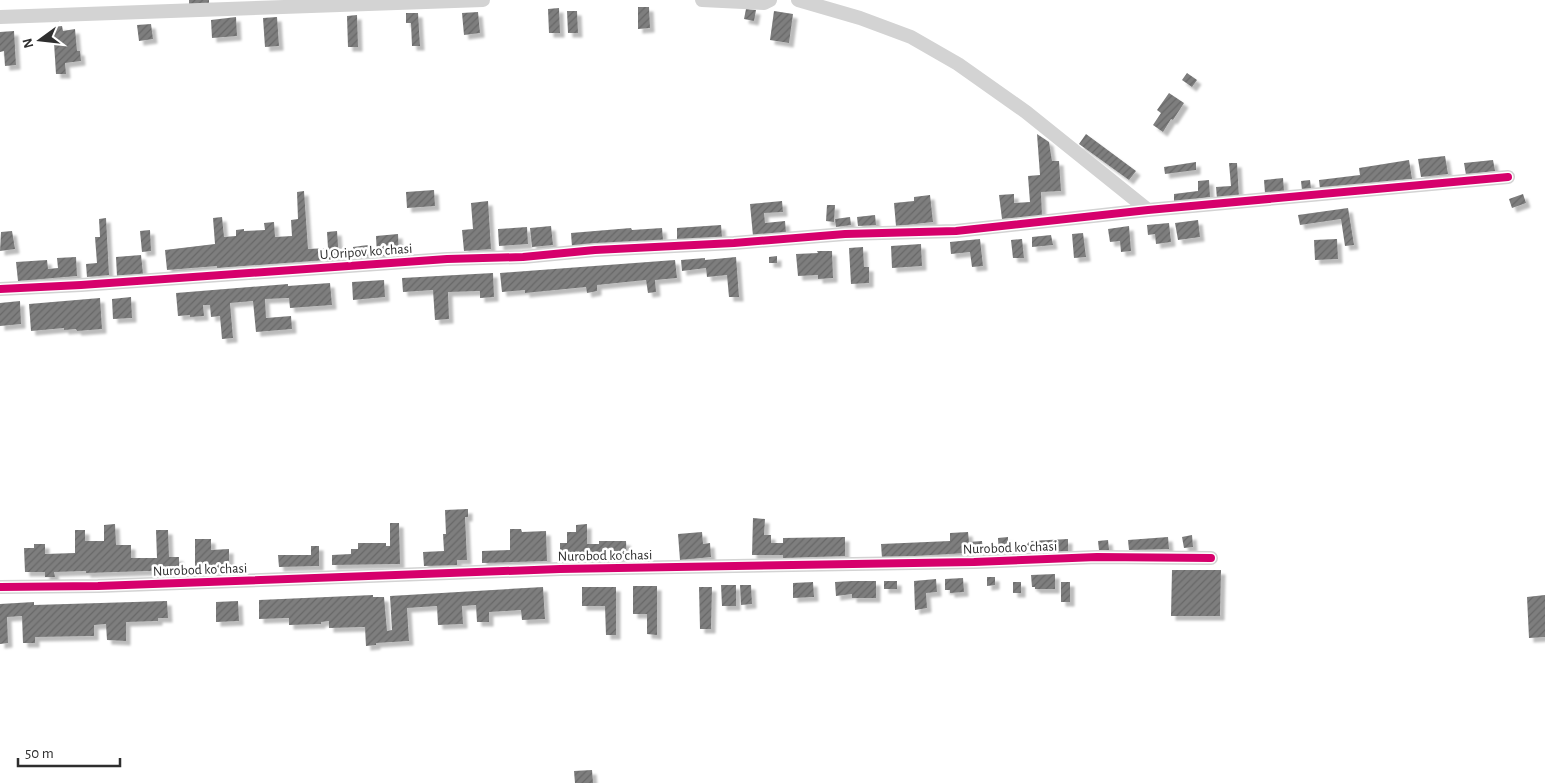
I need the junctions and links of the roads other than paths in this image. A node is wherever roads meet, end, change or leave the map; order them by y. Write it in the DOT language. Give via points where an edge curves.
graph roads {
  1 [pos="483,0"];
  2 [pos="702,0"];
  3 [pos="770,0"];
  4 [pos="798,0"];
  5 [pos="0,17"];
  6 [pos="1508,177"];
  7 [pos="1148,210"];
  8 [pos="0,289"];
  9 [pos="1210,558"];
  10 [pos="0,586"];
  1 -- 5 [label="street"];
  2 -- 3 [label="street" via="764,3"];
  4 -- 7 [label="street" via="911,37 958,64 1026,112"];
  6 -- 7 [label="street, U.Oripov koʻchasi"];
  7 -- 8 [label="street, U.Oripov koʻchasi" via="956,231 845,234"];
  9 -- 10 [label="street, Nurobod koʻchasi" via="1097,557 569,569 98,586"];
}
